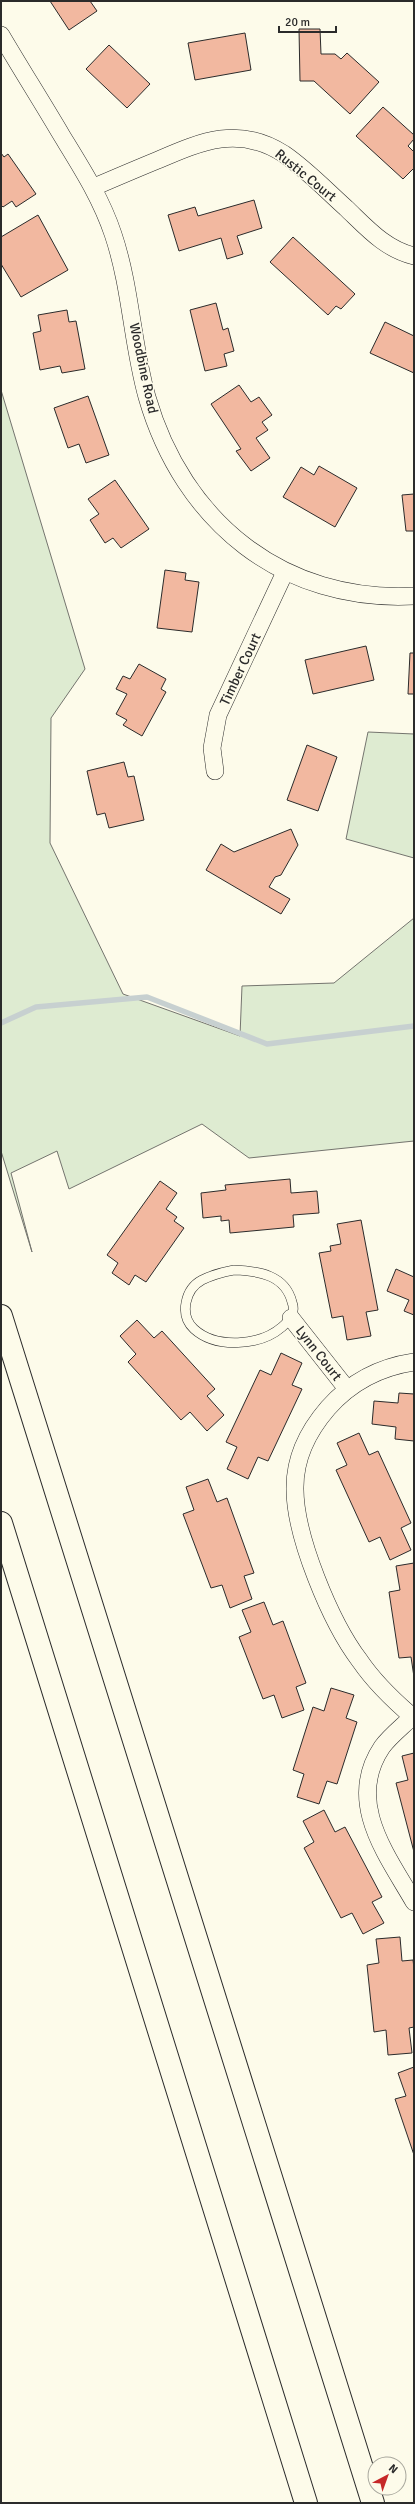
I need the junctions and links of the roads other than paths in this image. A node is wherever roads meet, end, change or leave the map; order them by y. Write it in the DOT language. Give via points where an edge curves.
graph roads {
  1 [pos="1,35"];
  2 [pos="94,187"];
  3 [pos="414,256"];
  4 [pos="285,572"];
  5 [pos="414,596"];
  6 [pos="214,771"];
  7 [pos="1,1316"];
  8 [pos="291,1318"];
  9 [pos="414,1362"];
  10 [pos="347,1389"];
  11 [pos="1,1523"];
  12 [pos="413,1717"];
  13 [pos="414,1902"];
  14 [pos="306,2503"];
  15 [pos="373,2503"];
  1 -- 2 [label="street, Woodbine Road"];
  2 -- 3 [label="street, Rustic Court" via="201,142 222,138 248,140 269,146 284,155 320,184 383,243 399,252"];
  2 -- 4 [label="street, Woodbine Road" via="113,233 126,280 147,396 172,460 210,514 239,542"];
  4 -- 5 [label="street, Woodbine Road" via="319,586 352,594"];
  4 -- 6 [label="street, Timber Court" via="218,715 212,748"];
  7 -- 15 [label="highway"];
  8 -- 8 [label="lane, Lynn Court" via="293,1304 285,1284 274,1277 252,1271 234,1270 201,1280 192,1289 186,1301 185,1310 194,1329 205,1336 226,1342 248,1342 264,1338 280,1329"];
  8 -- 10 [label="street, Lynn Court"];
  9 -- 10 [label="street" via="366,1376"];
  10 -- 12 [label="street" via="317,1421 304,1444 296,1479 296,1508 306,1546 341,1630 359,1661 381,1688"];
  11 -- 14 [label="highway"];
  12 -- 13 [label="street" via="383,1747 374,1762 369,1783 368,1805 374,1832"];
}
